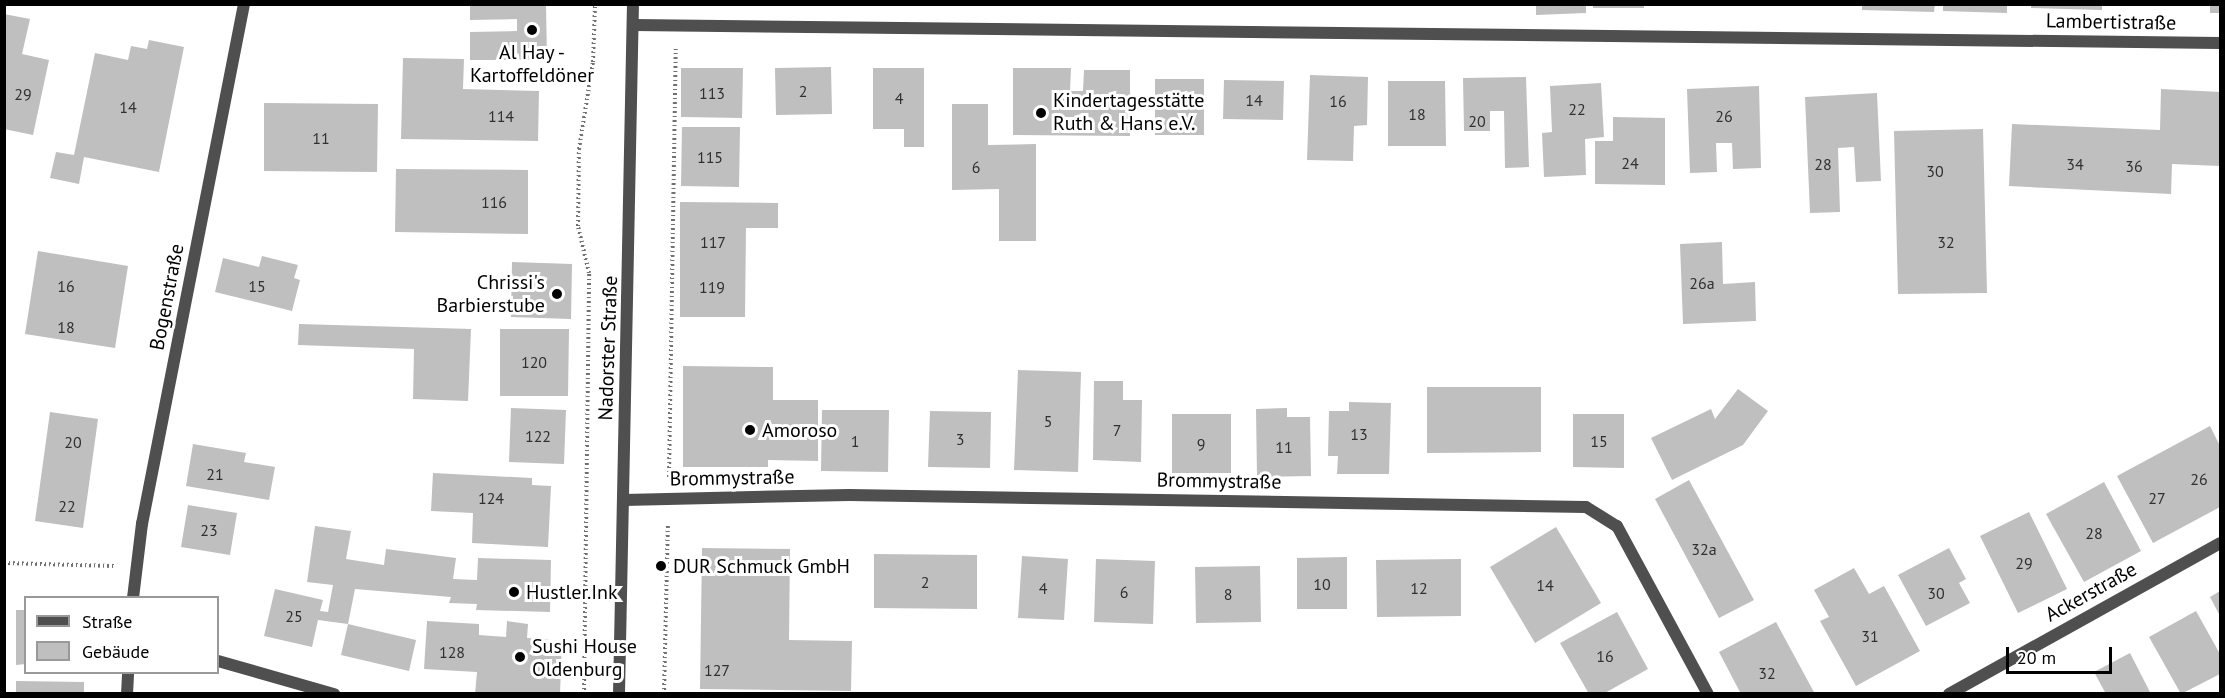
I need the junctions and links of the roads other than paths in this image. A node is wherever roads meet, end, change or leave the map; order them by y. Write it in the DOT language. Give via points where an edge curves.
graph roads {
  1 [pos="244,4"];
  2 [pos="633,4"];
  3 [pos="634,25"];
  4 [pos="2220,43"];
  5 [pos="624,500"];
  6 [pos="2220,543"];
  7 [pos="133,596"];
  8 [pos="219,661"];
  9 [pos="128,674"];
  10 [pos="127,693"];
  11 [pos="334,693"];
  12 [pos="619,693"];
  13 [pos="1708,693"];
  14 [pos="1949,693"];
  1 -- 7 [label="street, Bogenstraße"];
  2 -- 3 [label="street, Nadorster Straße"];
  3 -- 4 [label="street, Lambertistraße"];
  3 -- 5 [label="street, Nadorster Straße"];
  5 -- 12 [label="street, Nadorster Straße"];
  5 -- 13 [label="street, Brommystraße" via="849,495 1586,507 1617,526"];
  6 -- 14 [label="street, Ackerstraße"];
  8 -- 11 [label="street"];
  9 -- 10 [label="street"];
}
